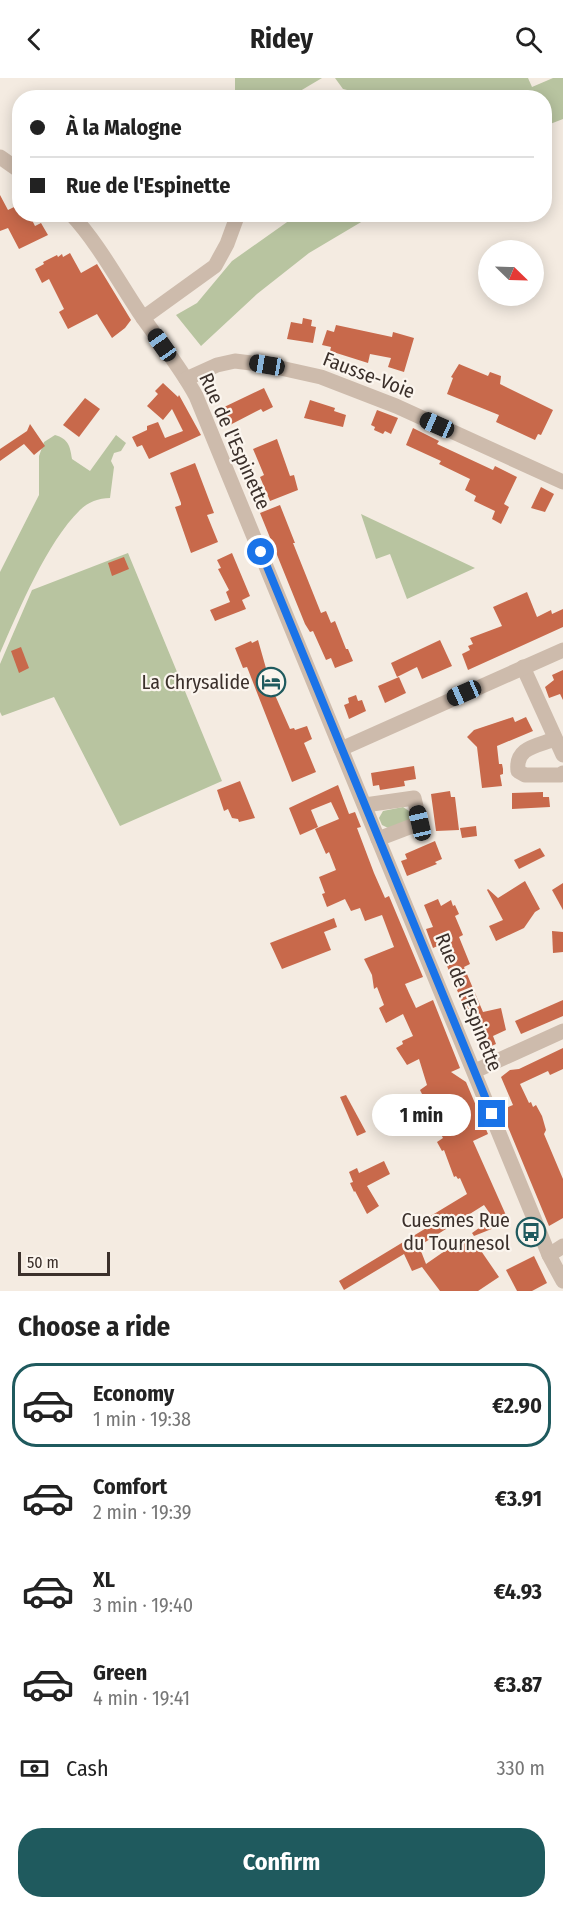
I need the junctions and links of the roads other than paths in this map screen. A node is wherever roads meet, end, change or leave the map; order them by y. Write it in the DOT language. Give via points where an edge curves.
graph roads {
  1 [pos="79,222"];
  2 [pos="235,222"];
  3 [pos="143,318"];
  4 [pos="186,379"];
  5 [pos="563,482"];
  6 [pos="563,650"];
  7 [pos="523,667"];
  8 [pos="555,739"];
  9 [pos="341,748"];
  10 [pos="563,755"];
  11 [pos="563,773"];
  12 [pos="365,805"];
  13 [pos="378,839"];
  14 [pos="563,1031"];
  15 [pos="475,1071"];
  16 [pos="563,1246"];
  17 [pos="549,1255"];
  18 [pos="563,1281"];
  1 -- 3 [label="street, Rue de l'Espinette"];
  2 -- 3 [label="street" via="214,266"];
  3 -- 4 [label="street, Rue de l'Espinette"];
  4 -- 5 [label="street, Fausse-Voie" via="235,361 321,377 396,406"];
  4 -- 9 [label="street, Rue de l'Espinette" via="212,433"];
  6 -- 7 [label="street"];
  7 -- 8 [label="street"];
  7 -- 9 [label="street"];
  8 -- 10 [label="street"];
  8 -- 11 [label="street" via="522,752 518,771 525,775"];
  9 -- 12 [label="street, Rue de l'Espinette"];
  12 -- 13 [label="street, Rue de l'Espinette"];
  12 -- 13 [label="street" via="414,798 420,823"];
  13 -- 15 [label="street, Rue de l'Espinette"];
  14 -- 15 [label="street"];
  15 -- 17 [label="street, Rue de l'Espinette"];
  16 -- 17 [label="street"];
  17 -- 18 [label="street, Rue de l'Espinette"];
}
